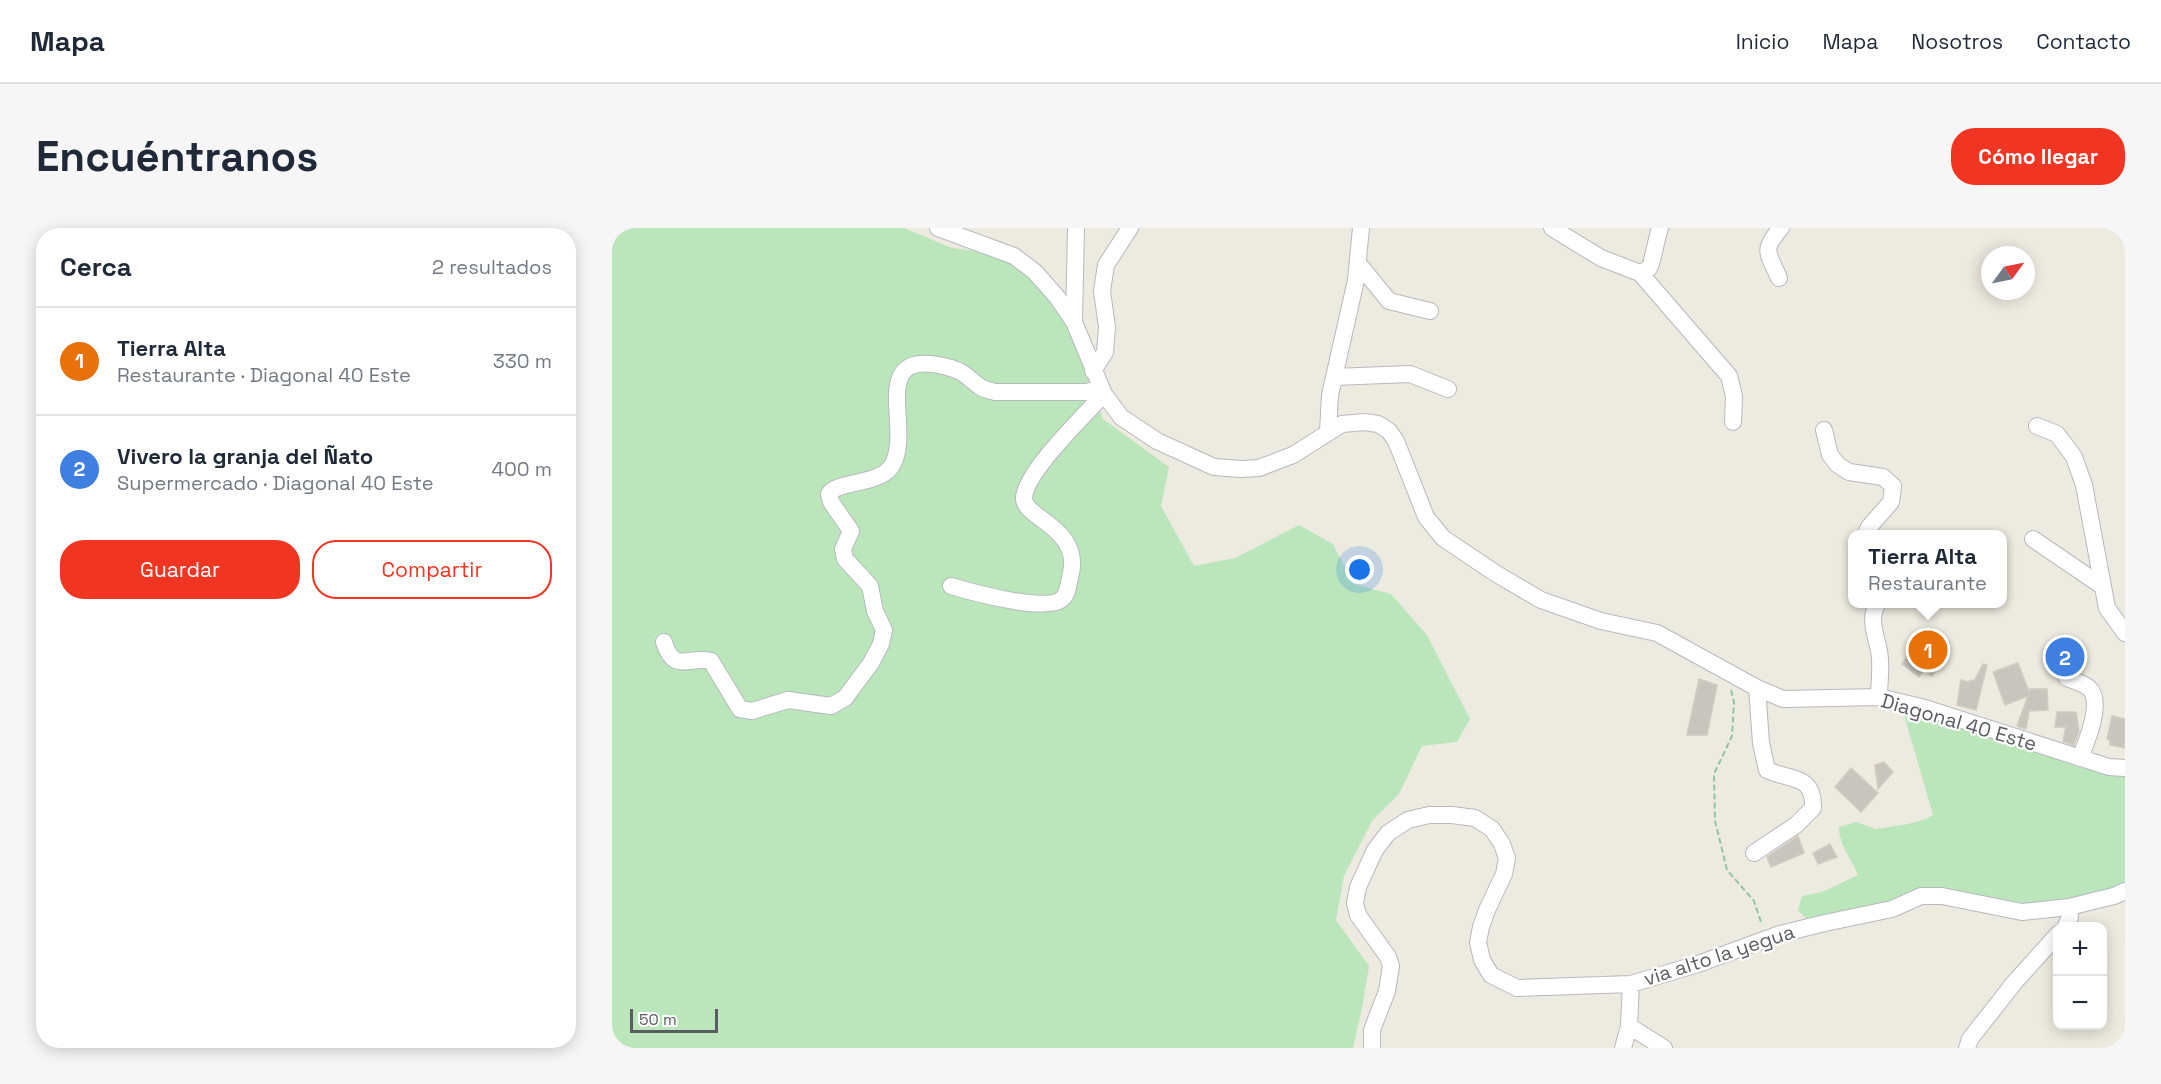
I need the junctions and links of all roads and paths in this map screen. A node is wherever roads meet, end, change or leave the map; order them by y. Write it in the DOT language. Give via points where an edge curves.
graph roads {
  1 [pos="938,228"];
  2 [pos="1076,228"];
  3 [pos="1130,228"];
  4 [pos="1361,228"];
  5 [pos="1552,228"];
  6 [pos="1660,228"];
  7 [pos="1781,228"];
  8 [pos="1359,263"];
  9 [pos="1640,273"];
  10 [pos="1779,278"];
  11 [pos="1430,311"];
  12 [pos="1074,322"];
  13 [pos="1334,377"];
  14 [pos="1099,384"];
  15 [pos="1448,389"];
  16 [pos="1732,422"];
  17 [pos="2037,426"];
  18 [pos="1824,430"];
  19 [pos="1328,432"];
  20 [pos="1868,530"];
  21 [pos="2033,539"];
  22 [pos="951,586"];
  23 [pos="2102,586"];
  24 [pos="1875,608"];
  25 [pos="2125,633"];
  26 [pos="664,642"];
  27 [pos="2059,653"];
  28 [pos="1726,670"];
  29 [pos="1757,688"];
  30 [pos="1879,698"];
  31 [pos="2080,758"];
  32 [pos="2125,768"];
  33 [pos="1754,853"];
  34 [pos="2125,891"];
  35 [pos="2069,907"];
  36 [pos="2068,922"];
  37 [pos="1766,939"];
  38 [pos="2053,940"];
  39 [pos="1631,984"];
  40 [pos="1629,1026"];
  41 [pos="1371,1048"];
  42 [pos="1623,1048"];
  43 [pos="1664,1048"];
  44 [pos="1967,1048"];
  1 -- 12 [label="street, Diagonal 40 Este" via="1014,256 1035,272"];
  2 -- 12 [label="street"];
  3 -- 14 [label="street" via="1106,265 1102,291 1107,327"];
  4 -- 8 [label="street"];
  5 -- 9 [label="street" via="1601,258"];
  6 -- 9 [label="street" via="1652,262"];
  7 -- 10 [label="street" via="1767,250"];
  8 -- 11 [label="street" via="1389,301"];
  8 -- 13 [label="street"];
  9 -- 16 [label="street" via="1729,376 1734,396"];
  12 -- 14 [label="street, Diagonal 40 Este"];
  13 -- 15 [label="street" via="1410,374"];
  13 -- 19 [label="street"];
  14 -- 19 [label="street, Diagonal 40 Este" via="1121,417 1133,426 1214,467 1259,468 1293,455"];
  14 -- 22 [label="street" via="1035,471 1024,494 1028,510 1055,528 1069,548 1073,562 1064,597 1051,604 1012,601"];
  14 -- 26 [label="street" via="1088,392 995,392 960,372 934,364 913,364 905,370 899,382 897,448 891,467 871,480 835,488 829,494 851,531 843,549 845,559 870,586 884,630 872,663 839,702 831,706 788,700 746,711 740,709 711,661 677,662 670,657"];
  17 -- 23 [label="street" via="2057,434 2074,457 2084,485"];
  18 -- 20 [label="street" via="1830,455 1838,465 1849,472 1883,477 1893,486 1891,502"];
  19 -- 28 [label="street, Diagonal 40 Este" via="1342,424 1365,422 1389,431 1426,517 1443,538 1495,573 1541,600 1601,621 1657,633"];
  21 -- 23 [label="street"];
  23 -- 25 [label="street" via="2107,608"];
  24 -- 30 [label="street" via="1873,630 1880,654"];
  27 -- 31 [label="street" via="2067,678 2090,689 2093,696 2093,721"];
  28 -- 29 [label="street, Diagonal 40 Este"];
  28 -- 37 [label="path" via="1734,702 1732,736 1714,774 1715,821 1727,870 1754,901"];
  29 -- 30 [label="street, Diagonal 40 Este" via="1783,699"];
  29 -- 33 [label="street" via="1767,770 1809,787 1813,808 1796,825"];
  30 -- 31 [label="street, Diagonal 40 Este" via="1925,708"];
  31 -- 32 [label="street, Diagonal 40 Este"];
  34 -- 35 [label="street, via alto la yegua"];
  35 -- 36 [label="street"];
  35 -- 37 [label="street, via alto la yegua" via="2022,912 1942,896 1921,896 1880,913"];
  37 -- 39 [label="street, via alto la yegua"];
  38 -- 44 [label="street" via="2006,992 1970,1038"];
  39 -- 40 [label="street"];
  39 -- 41 [label="street, via alto la yegua" via="1517,988 1491,975 1478,942 1508,858 1502,844 1492,829 1475,819 1429,815 1408,820 1388,833 1375,850 1355,903 1358,915 1391,966 1387,991 1372,1030"];
  40 -- 42 [label="street"];
  40 -- 43 [label="street"];
}
